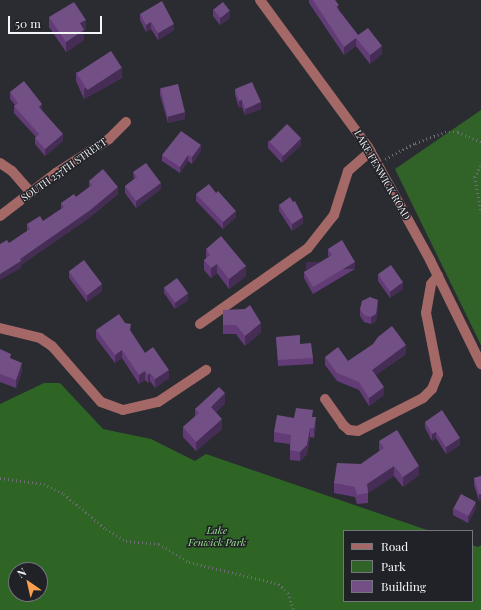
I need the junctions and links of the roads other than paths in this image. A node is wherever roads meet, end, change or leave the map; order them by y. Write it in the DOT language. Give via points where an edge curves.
graph roads {
  1 [pos="260,0"];
  2 [pos="126,122"];
  3 [pos="371,151"];
  4 [pos="0,163"];
  5 [pos="30,192"];
  6 [pos="0,216"];
  7 [pos="438,276"];
  8 [pos="200,324"];
  9 [pos="0,328"];
  10 [pos="481,364"];
  11 [pos="206,370"];
  12 [pos="325,399"];
  1 -- 3 [label="street, LAKE FENWICK ROAD" via="331,92"];
  2 -- 5 [label="street, SOUTH 257TH STREET" via="109,139"];
  3 -- 7 [label="street, LAKE FENWICK ROAD"];
  3 -- 8 [label="street" via="348,170 334,215 308,248"];
  4 -- 5 [label="street" via="12,171"];
  5 -- 6 [label="street, SOUTH 257TH STREET"];
  7 -- 10 [label="street, LAKE FENWICK ROAD"];
  7 -- 12 [label="street" via="431,284 426,313 438,374 432,389 423,398 358,431 349,430 343,425"];
  9 -- 11 [label="street" via="30,334 46,342 101,402 123,410 158,402"];
}
